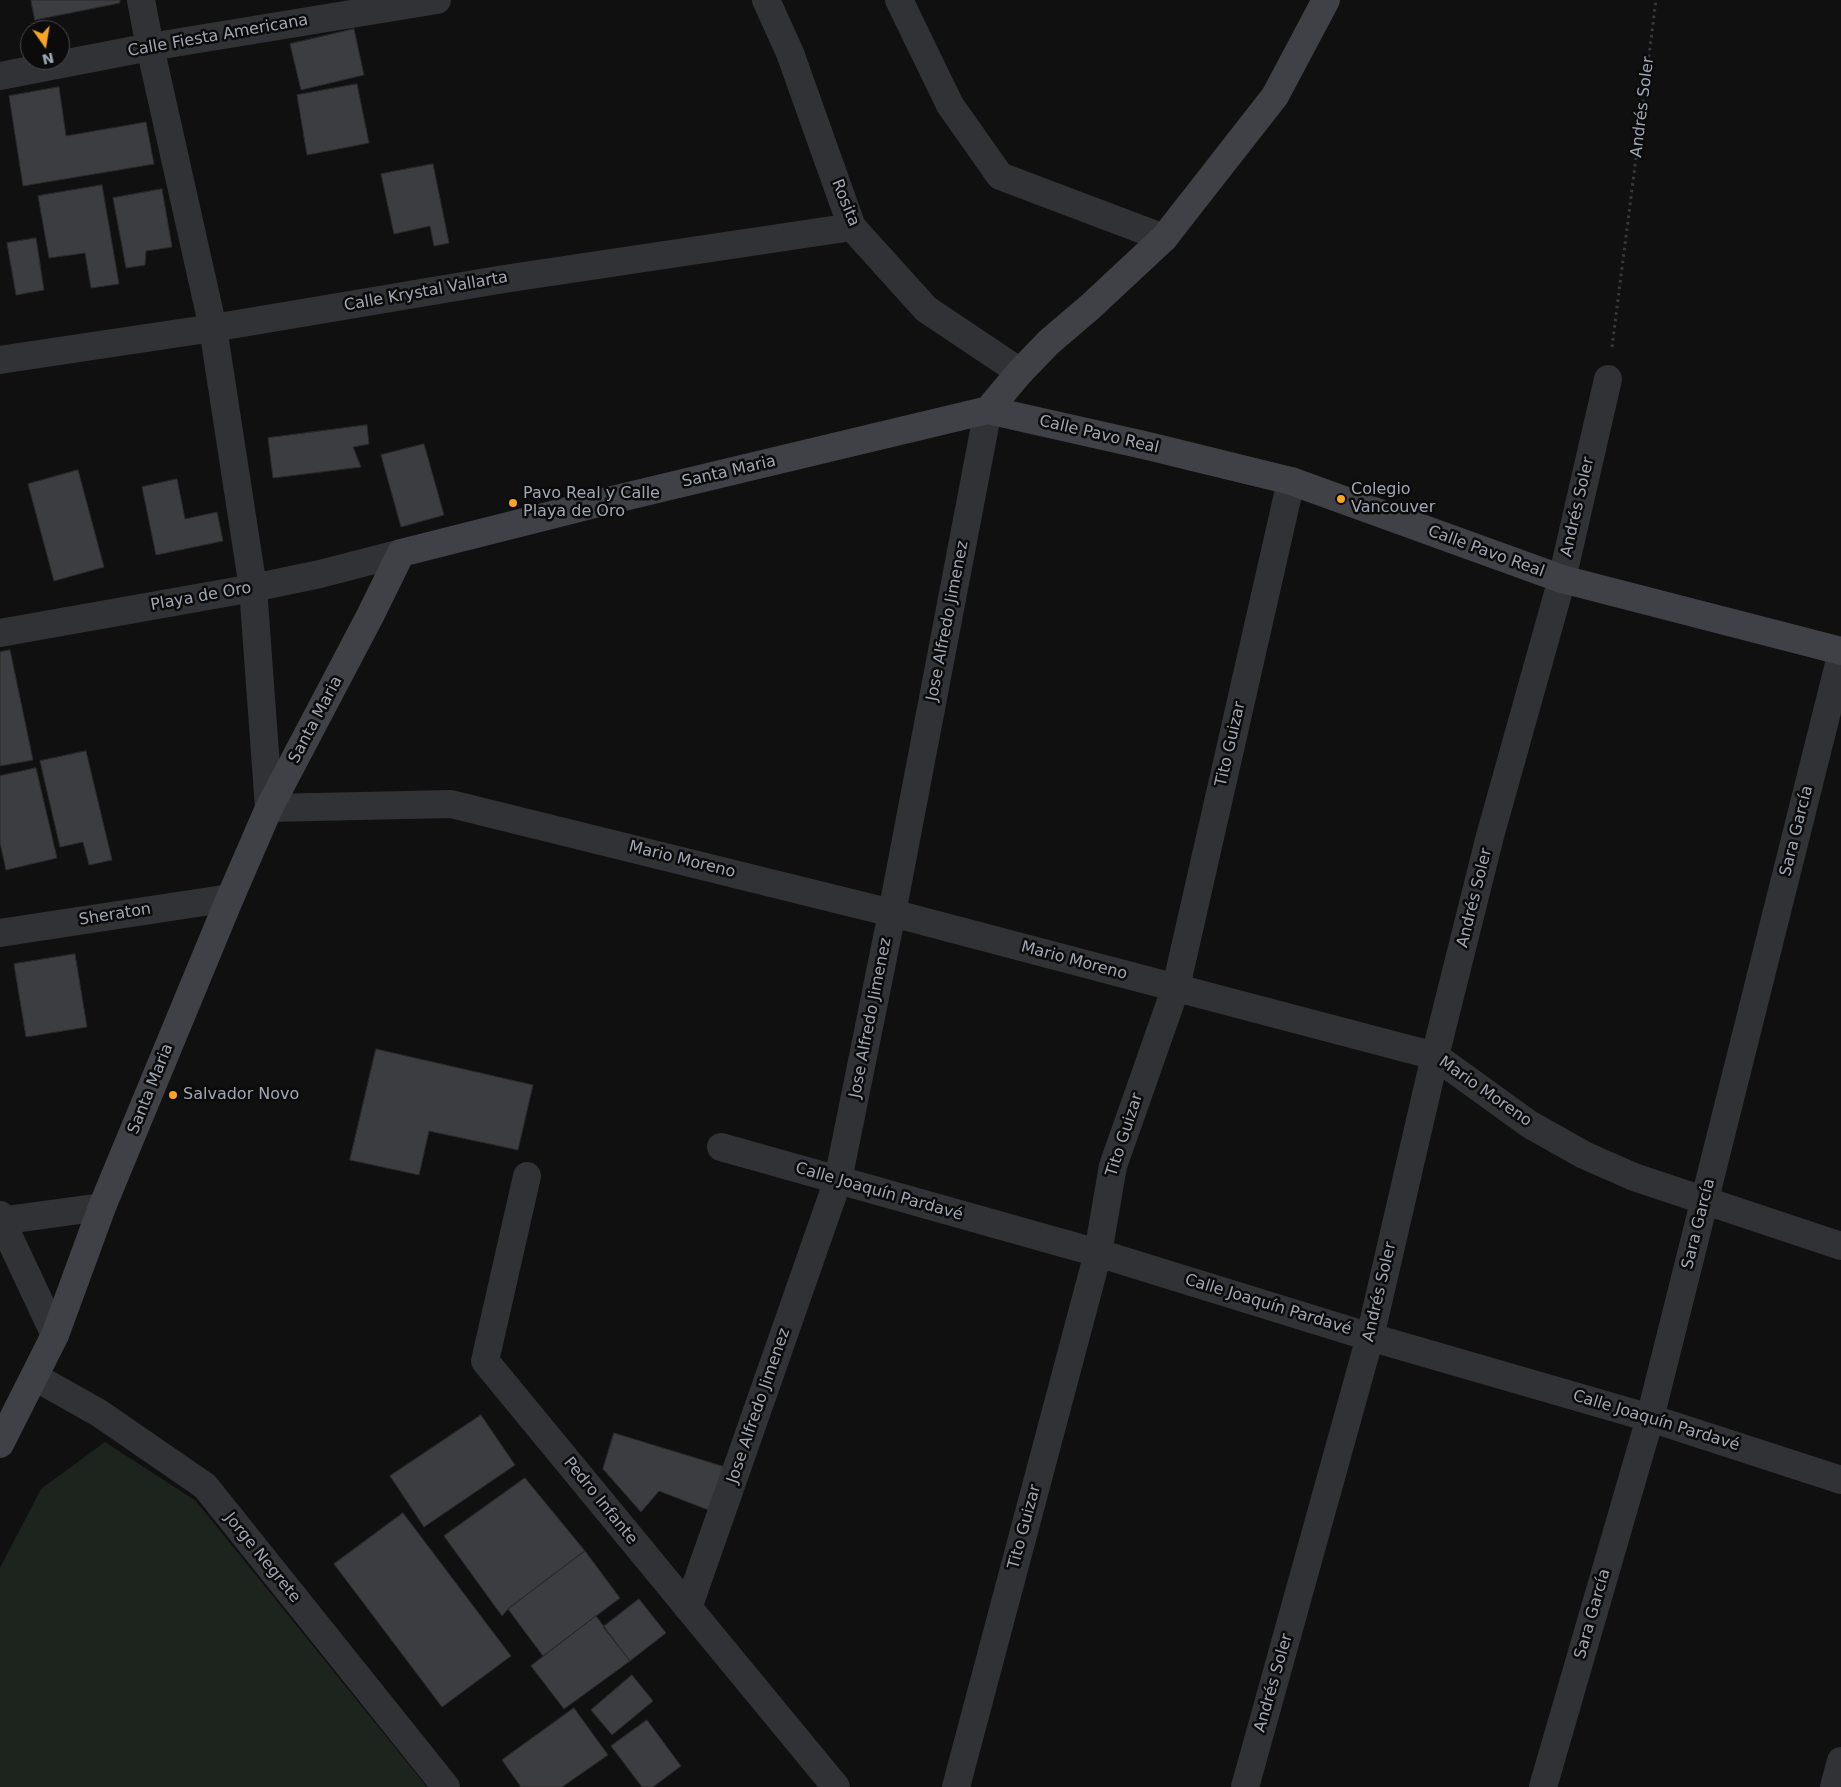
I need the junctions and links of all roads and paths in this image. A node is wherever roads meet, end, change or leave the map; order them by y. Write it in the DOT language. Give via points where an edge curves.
graph roads {
  1 [pos="141,0"];
  2 [pos="437,0"];
  3 [pos="766,0"];
  4 [pos="899,0"];
  5 [pos="1326,0"];
  6 [pos="1656,0"];
  7 [pos="150,47"];
  8 [pos="0,76"];
  9 [pos="852,227"];
  10 [pos="1164,238"];
  11 [pos="213,328"];
  12 [pos="0,360"];
  13 [pos="1020,372"];
  14 [pos="1608,379"];
  15 [pos="988,410"];
  16 [pos="1291,482"];
  17 [pos="401,553"];
  18 [pos="1562,579"];
  19 [pos="253,588"];
  20 [pos="0,633"];
  21 [pos="1841,651"];
  22 [pos="1841,656"];
  23 [pos="269,808"];
  24 [pos="230,898"];
  25 [pos="892,913"];
  26 [pos="0,933"];
  27 [pos="1176,987"];
  28 [pos="1435,1056"];
  29 [pos="721,1146"];
  30 [pos="527,1176"];
  31 [pos="838,1180"];
  32 [pos="1705,1200"];
  33 [pos="102,1207"];
  34 [pos="0,1219"];
  35 [pos="1841,1246"];
  36 [pos="1098,1252"];
  37 [pos="55,1335"];
  38 [pos="1370,1337"];
  39 [pos="35,1377"];
  40 [pos="1650,1418"];
  41 [pos="0,1444"];
  42 [pos="1841,1480"];
  43 [pos="688,1608"];
  44 [pos="1841,1762"];
  45 [pos="446,1787"];
  46 [pos="836,1787"];
  47 [pos="956,1787"];
  48 [pos="1244,1787"];
  49 [pos="1542,1787"];
  50 [pos="1834,1787"];
  1 -- 7 [label="street"];
  2 -- 7 [label="street, Calle Fiesta Americana"];
  3 -- 9 [label="street, Rosita" via="790,53"];
  4 -- 10 [label="street" via="950,105 1000,176"];
  5 -- 10 [label="street" via="1275,96"];
  6 -- 14 [label="path, Andrés Soler"];
  7 -- 8 [label="street, Calle Fiesta Americana"];
  7 -- 11 [label="street"];
  9 -- 11 [label="street, Calle Krystal Vallarta" via="504,279"];
  9 -- 13 [label="street, Rosita" via="926,309"];
  10 -- 13 [label="street"];
  11 -- 12 [label="street, Calle Krystal Vallarta"];
  11 -- 19 [label="street"];
  13 -- 15 [label="street"];
  14 -- 18 [label="street, Andrés Soler"];
  15 -- 16 [label="street, Calle Pavo Real"];
  15 -- 17 [label="street, Santa Maria"];
  15 -- 25 [label="street, Jose Alfredo Jimenez"];
  16 -- 18 [label="street, Calle Pavo Real"];
  16 -- 27 [label="street, Tito Guizar"];
  17 -- 19 [label="street, Playa de Oro"];
  17 -- 23 [label="street, Santa Maria"];
  18 -- 21 [label="street, Calle Pavo Real"];
  18 -- 28 [label="street, Andrés Soler" via="1490,836"];
  19 -- 20 [label="street, Playa de Oro"];
  19 -- 23 [label="street"];
  22 -- 32 [label="street, Sara García"];
  23 -- 24 [label="street, Santa Maria"];
  23 -- 25 [label="street, Mario Moreno" via="451,804"];
  24 -- 26 [label="street, Sheraton"];
  24 -- 33 [label="street, Santa Maria"];
  25 -- 27 [label="street, Mario Moreno"];
  25 -- 31 [label="street, Jose Alfredo Jimenez"];
  27 -- 28 [label="street, Mario Moreno"];
  27 -- 36 [label="street, Tito Guizar" via="1113,1166"];
  28 -- 32 [label="street, Mario Moreno" via="1529,1124 1584,1155 1634,1178"];
  28 -- 38 [label="street, Andrés Soler"];
  29 -- 31 [label="street, Calle Joaquín Pardavé"];
  30 -- 43 [label="street, Pedro Infante" via="485,1361"];
  31 -- 36 [label="street, Calle Joaquín Pardavé"];
  31 -- 43 [label="street, Jose Alfredo Jimenez"];
  32 -- 35 [label="street, Mario Moreno"];
  32 -- 40 [label="street, Sara García"];
  33 -- 34 [label="street"];
  33 -- 37 [label="street, Santa Maria"];
  34 -- 37 [label="street"];
  36 -- 38 [label="street, Calle Joaquín Pardavé"];
  36 -- 47 [label="street, Tito Guizar"];
  37 -- 39 [label="street, Santa Maria"];
  38 -- 40 [label="street, Calle Joaquín Pardavé"];
  38 -- 48 [label="street, Andrés Soler"];
  39 -- 41 [label="street, Santa Maria"];
  39 -- 45 [label="street, Jorge Negrete" via="99,1413 205,1486"];
  40 -- 42 [label="street, Calle Joaquín Pardavé"];
  40 -- 49 [label="street, Sara García"];
  43 -- 46 [label="street, Pedro Infante"];
  44 -- 50 [label="street"];
}
